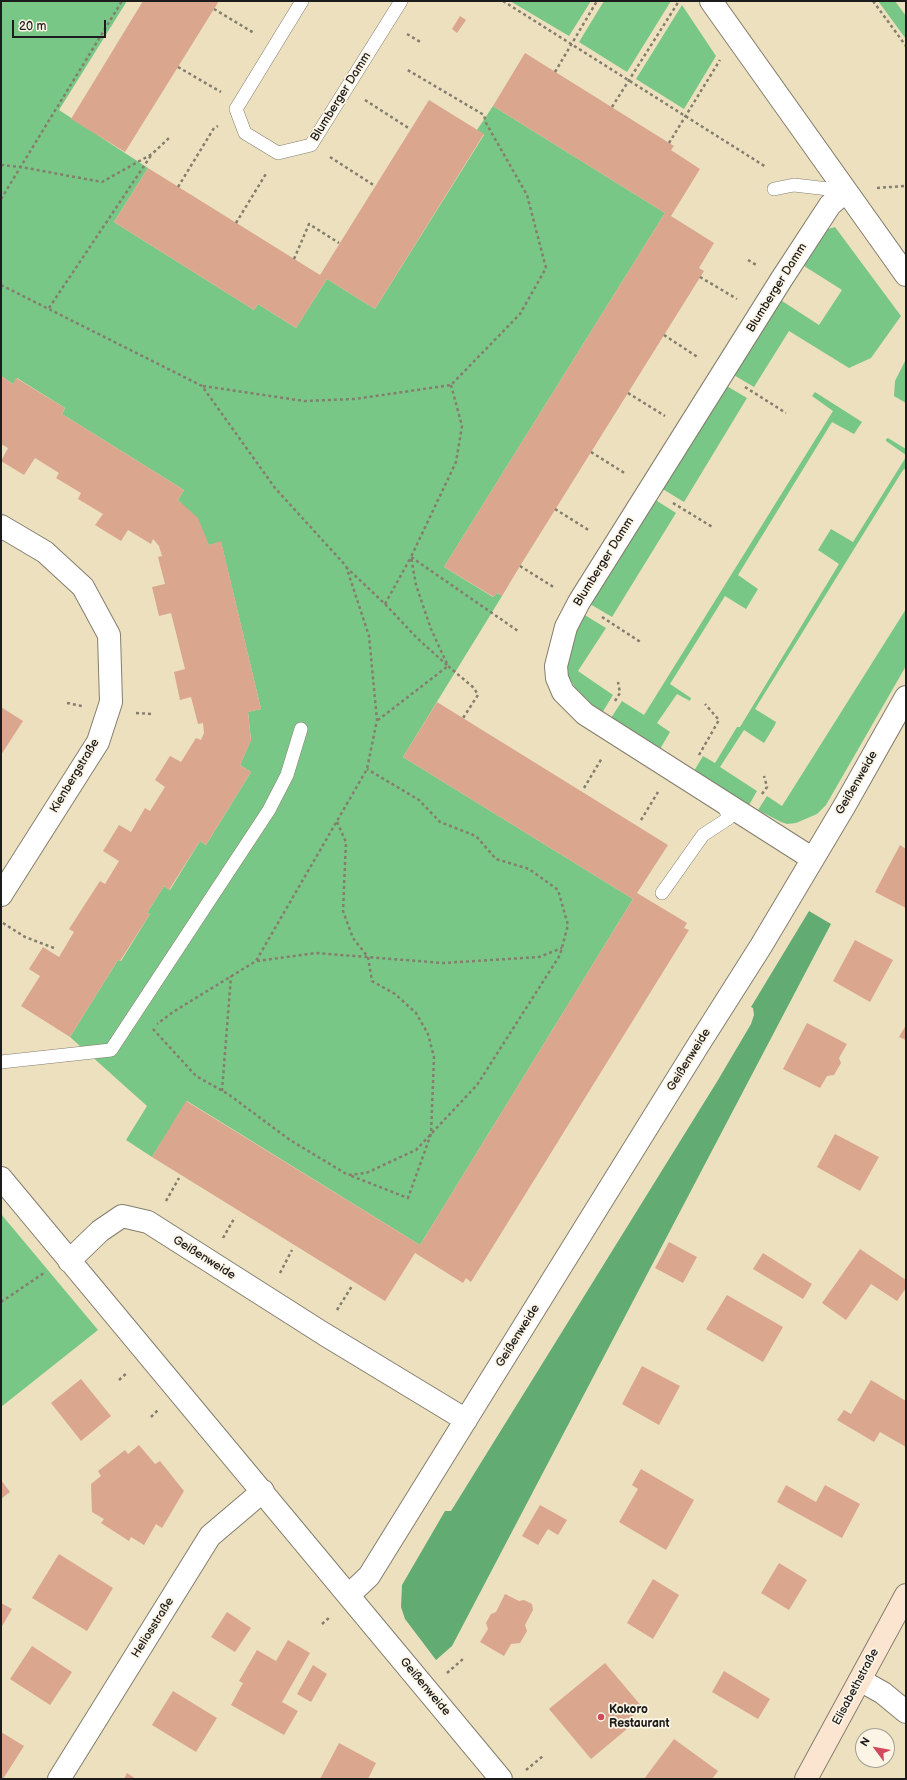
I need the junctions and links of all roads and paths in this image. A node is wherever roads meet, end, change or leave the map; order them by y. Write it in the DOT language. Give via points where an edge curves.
graph roads {
  1 [pos="122,1"];
  2 [pos="302,1"];
  3 [pos="401,1"];
  4 [pos="503,1"];
  5 [pos="597,1"];
  6 [pos="679,1"];
  7 [pos="711,1"];
  8 [pos="873,1"];
  9 [pos="214,9"];
  10 [pos="571,44"];
  11 [pos="275,46"];
  12 [pos="906,46"];
  13 [pos="723,55"];
  14 [pos="178,67"];
  15 [pos="406,69"];
  16 [pos="555,72"];
  17 [pos="629,80"];
  18 [pos="346,88"];
  19 [pos="239,103"];
  20 [pos="612,107"];
  21 [pos="685,115"];
  22 [pos="239,117"];
  23 [pos="410,129"];
  24 [pos="169,138"];
  25 [pos="669,142"];
  26 [pos="311,145"];
  27 [pos="278,153"];
  28 [pos="152,154"];
  29 [pos="1,165"];
  30 [pos="21,166"];
  31 [pos="794,185"];
  32 [pos="375,186"];
  33 [pos="178,187"];
  34 [pos="774,189"];
  35 [pos="846,191"];
  36 [pos="1,199"];
  37 [pos="236,222"];
  38 [pos="339,243"];
  39 [pos="294,259"];
  40 [pos="906,275"];
  41 [pos="700,277"];
  42 [pos="1,285"];
  43 [pos="49,308"];
  44 [pos="761,313"];
  45 [pos="451,385"];
  46 [pos="202,386"];
  47 [pos="628,393"];
  48 [pos="688,430"];
  49 [pos="555,509"];
  50 [pos="1,526"];
  51 [pos="614,546"];
  52 [pos="411,557"];
  53 [pos="346,566"];
  54 [pos="385,604"];
  55 [pos="518,631"];
  56 [pos="448,666"];
  57 [pos="906,697"];
  58 [pos="705,704"];
  59 [pos="463,718"];
  60 [pos="377,720"];
  61 [pos="301,729"];
  62 [pos="617,734"];
  63 [pos="367,769"];
  64 [pos="685,777"];
  65 [pos="584,788"];
  66 [pos="721,800"];
  67 [pos="337,821"];
  68 [pos="813,859"];
  69 [pos="2,893"];
  70 [pos="662,893"];
  71 [pos="1,921"];
  72 [pos="54,948"];
  73 [pos="562,948"];
  74 [pos="368,957"];
  75 [pos="256,961"];
  76 [pos="231,976"];
  77 [pos="152,1028"];
  78 [pos="111,1050"];
  79 [pos="1,1062"];
  80 [pos="222,1091"];
  81 [pos="431,1134"];
  82 [pos="348,1174"];
  83 [pos="1,1178"];
  84 [pos="179,1178"];
  85 [pos="164,1204"];
  86 [pos="235,1217"];
  87 [pos="222,1240"];
  88 [pos="292,1250"];
  89 [pos="69,1261"];
  90 [pos="47,1271"];
  91 [pos="279,1275"];
  92 [pos="352,1286"];
  93 [pos="1,1302"];
  94 [pos="337,1311"];
  95 [pos="466,1420"];
  96 [pos="263,1491"];
  97 [pos="349,1595"];
  98 [pos="906,1595"];
  99 [pos="463,1659"];
  100 [pos="444,1676"];
  101 [pos="860,1680"];
  102 [pos="906,1712"];
  103 [pos="543,1756"];
  104 [pos="523,1773"];
  105 [pos="59,1779"];
  106 [pos="501,1779"];
  107 [pos="806,1779"];
  1 -- 30 [label="path"];
  2 -- 11 [label="lane"];
  3 -- 18 [label="lane, Blumberger Damm"];
  4 -- 10 [label="path"];
  5 -- 10 [label="path"];
  6 -- 17 [label="path"];
  7 -- 35 [label="street"];
  8 -- 12 [label="path"];
  9 -- 11 [label="path"];
  10 -- 16 [label="path"];
  10 -- 17 [label="path"];
  11 -- 19 [label="lane"];
  13 -- 21 [label="path"];
  14 -- 19 [label="path"];
  15 -- 45 [label="path" via="484,115 486,123 527,195 546,268 520,314"];
  17 -- 20 [label="path"];
  17 -- 21 [label="path"];
  18 -- 23 [label="path"];
  18 -- 26 [label="lane, Blumberger Damm"];
  19 -- 22 [label="lane" via="236,109"];
  21 -- 25 [label="path"];
  21 -- 31 [label="path"];
  22 -- 27 [label="lane" via="246,133"];
  22 -- 33 [label="path" via="214,128"];
  24 -- 28 [label="path"];
  26 -- 27 [label="lane, Blumberger Damm"];
  26 -- 32 [label="path"];
  27 -- 37 [label="path"];
  28 -- 30 [label="path" via="102,182"];
  28 -- 43 [label="path"];
  29 -- 30 [label="path"];
  30 -- 36 [label="path"];
  31 -- 34 [label="lane"];
  31 -- 35 [label="lane"];
  35 -- 40 [label="street"];
  35 -- 44 [label="street, Blumberger Damm" via="830,205"];
  38 -- 39 [label="path" via="309,224"];
  41 -- 44 [label="path"];
  42 -- 43 [label="path"];
  43 -- 46 [label="path"];
  44 -- 48 [label="street, Blumberger Damm"];
  45 -- 46 [label="path" via="355,399 304,401"];
  45 -- 52 [label="path" via="462,426 456,462"];
  46 -- 53 [label="path" via="275,488"];
  47 -- 48 [label="path"];
  48 -- 51 [label="street, Blumberger Damm"];
  49 -- 51 [label="path"];
  50 -- 69 [label="street, Kienbergstraße" via="45,552 83,587 109,636 111,702 98,742"];
  51 -- 62 [label="street, Blumberger Damm" via="566,627 556,666 557,678 563,692 585,714"];
  52 -- 54 [label="path"];
  52 -- 55 [label="path"];
  52 -- 56 [label="path" via="416,585"];
  53 -- 54 [label="path"];
  53 -- 60 [label="path" via="369,636"];
  54 -- 56 [label="path" via="416,638"];
  56 -- 59 [label="path" via="474,688 478,695"];
  56 -- 60 [label="path"];
  57 -- 68 [label="street, Geißenweide"];
  58 -- 64 [label="path" via="719,720"];
  60 -- 63 [label="path"];
  61 -- 78 [label="lane" via="287,774 269,810"];
  62 -- 64 [label="street, Blumberger Damm"];
  62 -- 65 [label="path"];
  63 -- 67 [label="path"];
  63 -- 73 [label="path" via="419,800 440,822 476,836 496,859 529,869 558,890 568,925"];
  64 -- 66 [label="street, Blumberger Damm"];
  66 -- 68 [label="street, Blumberger Damm"];
  66 -- 70 [label="lane" via="729,818 703,835"];
  67 -- 74 [label="path" via="346,842 343,911 354,938"];
  67 -- 75 [label="path"];
  68 -- 95 [label="street, Geißenweide"];
  71 -- 72 [label="path" via="24,937"];
  73 -- 74 [label="path" via="539,957 443,963"];
  73 -- 81 [label="path" via="477,1085"];
  74 -- 75 [label="path" via="316,953"];
  74 -- 81 [label="path" via="372,981 396,994 416,1012 428,1034 434,1057"];
  75 -- 76 [label="path"];
  76 -- 77 [label="path"];
  76 -- 80 [label="path"];
  77 -- 78 [label="path" via="126,1049"];
  77 -- 80 [label="path" via="196,1076"];
  78 -- 79 [label="lane"];
  80 -- 82 [label="path" via="290,1140"];
  81 -- 82 [label="path" via="416,1150 366,1172"];
  81 -- 82 [label="path" via="408,1198"];
  83 -- 89 [label="street, Geißenweide"];
  84 -- 85 [label="path"];
  86 -- 87 [label="path"];
  88 -- 91 [label="path"];
  89 -- 95 [label="street, Geißenweide" via="100,1231 122,1216 148,1222 324,1334"];
  89 -- 96 [label="street, Geißenweide"];
  90 -- 93 [label="path"];
  92 -- 94 [label="path"];
  95 -- 97 [label="street, Geißenweide" via="369,1576"];
  96 -- 97 [label="street, Geißenweide"];
  96 -- 105 [label="street, Heliosstraße" via="210,1536"];
  97 -- 106 [label="street, Geißenweide"];
  98 -- 101 [label="street, Elisabethstraße"];
  99 -- 100 [label="path"];
  101 -- 102 [label="street" via="883,1692"];
  101 -- 107 [label="street, Elisabethstraße"];
  103 -- 104 [label="path"];
}
